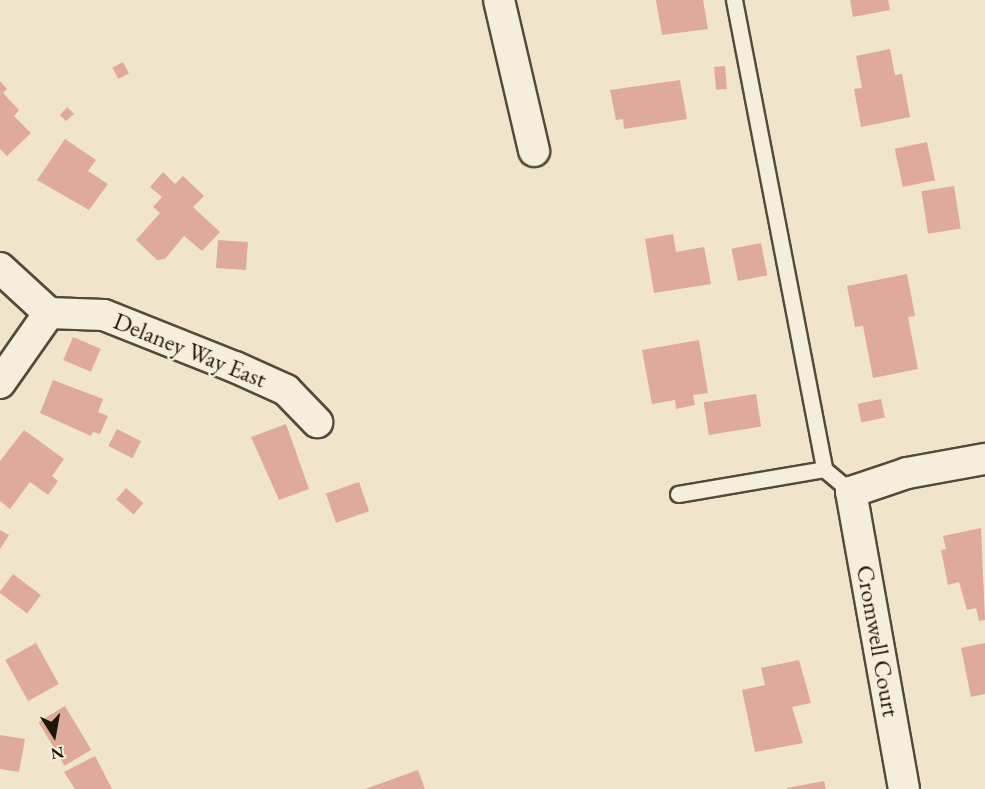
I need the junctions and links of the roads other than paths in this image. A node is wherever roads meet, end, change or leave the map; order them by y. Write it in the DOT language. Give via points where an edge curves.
graph roads {
  1 [pos="499,0"];
  2 [pos="734,0"];
  3 [pos="534,151"];
  4 [pos="0,268"];
  5 [pos="49,313"];
  6 [pos="0,383"];
  7 [pos="317,422"];
  8 [pos="985,459"];
  9 [pos="824,470"];
  10 [pos="851,492"];
  11 [pos="678,494"];
  12 [pos="904,789"];
  1 -- 3 [label="street"];
  2 -- 9 [label="lane"];
  4 -- 5 [label="street"];
  5 -- 6 [label="street"];
  5 -- 7 [label="street, Delaney Way East" via="104,315 236,367 286,390"];
  8 -- 10 [label="street" via="907,474"];
  9 -- 10 [label="lane"];
  9 -- 11 [label="lane"];
  10 -- 12 [label="street, Cromwell Court"];
}
